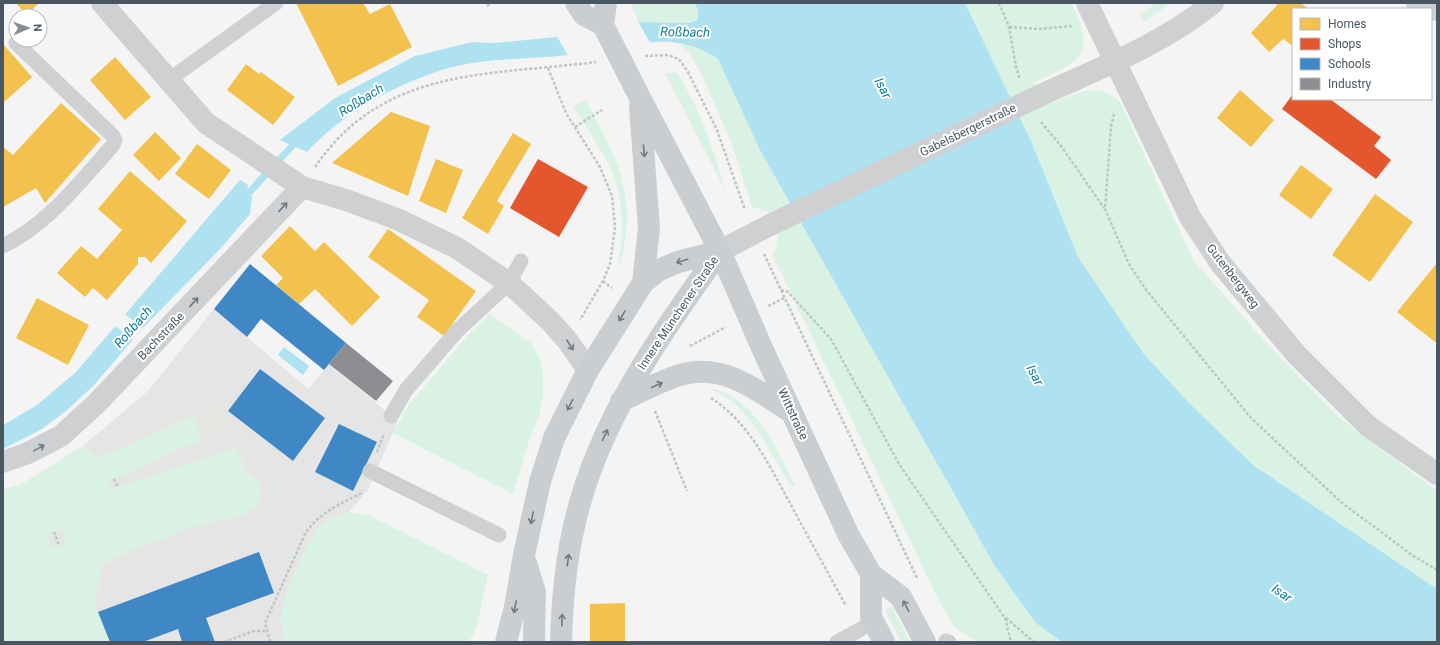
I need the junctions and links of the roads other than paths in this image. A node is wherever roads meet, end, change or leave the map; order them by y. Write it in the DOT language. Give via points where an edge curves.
graph roads {
  1 [pos="102,3"];
  2 [pos="276,3"];
  3 [pos="576,3"];
  4 [pos="606,3"];
  5 [pos="1213,3"];
  6 [pos="1417,3"];
  7 [pos="1431,8"];
  8 [pos="1091,11"];
  9 [pos="603,24"];
  10 [pos="21,48"];
  11 [pos="1116,61"];
  12 [pos="170,79"];
  13 [pos="636,92"];
  14 [pos="296,183"];
  15 [pos="3,246"];
  16 [pos="720,250"];
  17 [pos="521,261"];
  18 [pos="509,283"];
  19 [pos="643,283"];
  20 [pos="588,370"];
  21 [pos="621,401"];
  22 [pos="792,413"];
  23 [pos="391,416"];
  24 [pos="3,462"];
  25 [pos="370,471"];
  26 [pos="1437,474"];
  27 [pos="499,535"];
  28 [pos="524,555"];
  29 [pos="871,574"];
  30 [pos="867,626"];
  31 [pos="506,642"];
  32 [pos="534,642"];
  33 [pos="561,642"];
  34 [pos="837,642"];
  35 [pos="884,642"];
  36 [pos="925,642"];
  1 -- 12 [label="street"];
  2 -- 12 [label="lane"];
  3 -- 9 [label="main road" via="584,15"];
  4 -- 9 [label="main road"];
  5 -- 11 [label="street, Gabelsbergerstraße" via="1189,22"];
  6 -- 7 [label="street"];
  8 -- 11 [label="street, Gutenbergweg"];
  9 -- 13 [label="main road, Wittstraße, bridge"];
  10 -- 15 [label="lane" via="115,140 49,215"];
  11 -- 16 [label="street, Gabelsbergerstraße, bridge"];
  11 -- 26 [label="street, Gutenbergweg" via="1190,216 1221,264 1296,354 1368,426"];
  12 -- 14 [label="street" via="206,123"];
  13 -- 16 [label="main road, Wittstraße"];
  13 -- 19 [label="main road, one-way" via="649,228"];
  14 -- 18 [label="street" via="397,219 456,248"];
  24 -- 14 [label="street, Bachstraße, one-way" via="28,453 61,436 87,412 182,315"];
  16 -- 19 [label="main road, Innere Münchener Straße, one-way" via="678,262 660,270"];
  16 -- 21 [label="main road, Innere Münchener Straße" via="656,341"];
  16 -- 22 [label="main road, Wittstraße"];
  17 -- 18 [label="lane"];
  18 -- 20 [label="street, one-way" via="550,321"];
  18 -- 23 [label="lane" via="457,330 406,390"];
  19 -- 20 [label="main road, Innere Münchener Straße, one-way"];
  20 -- 28 [label="main road, Innere Münchener Straße, one-way" via="554,438 540,482"];
  21 -- 22 [label="main road, one-way" via="680,375 694,372 717,373 752,386"];
  33 -- 21 [label="main road, Innere Münchener Straße, one-way" via="563,598 573,530 597,452"];
  22 -- 29 [label="main road, Wittstraße" via="848,534"];
  25 -- 27 [label="lane"];
  28 -- 31 [label="main road, Innere Münchener Straße, one-way"];
  28 -- 32 [label="main road" via="535,592"];
  29 -- 30 [label="main road, Wittstraße" via="871,617"];
  36 -- 29 [label="main road, Wittstraße, one-way" via="901,597"];
  30 -- 34 [label="lane"];
  30 -- 35 [label="main road, Wittstraße"];
}
